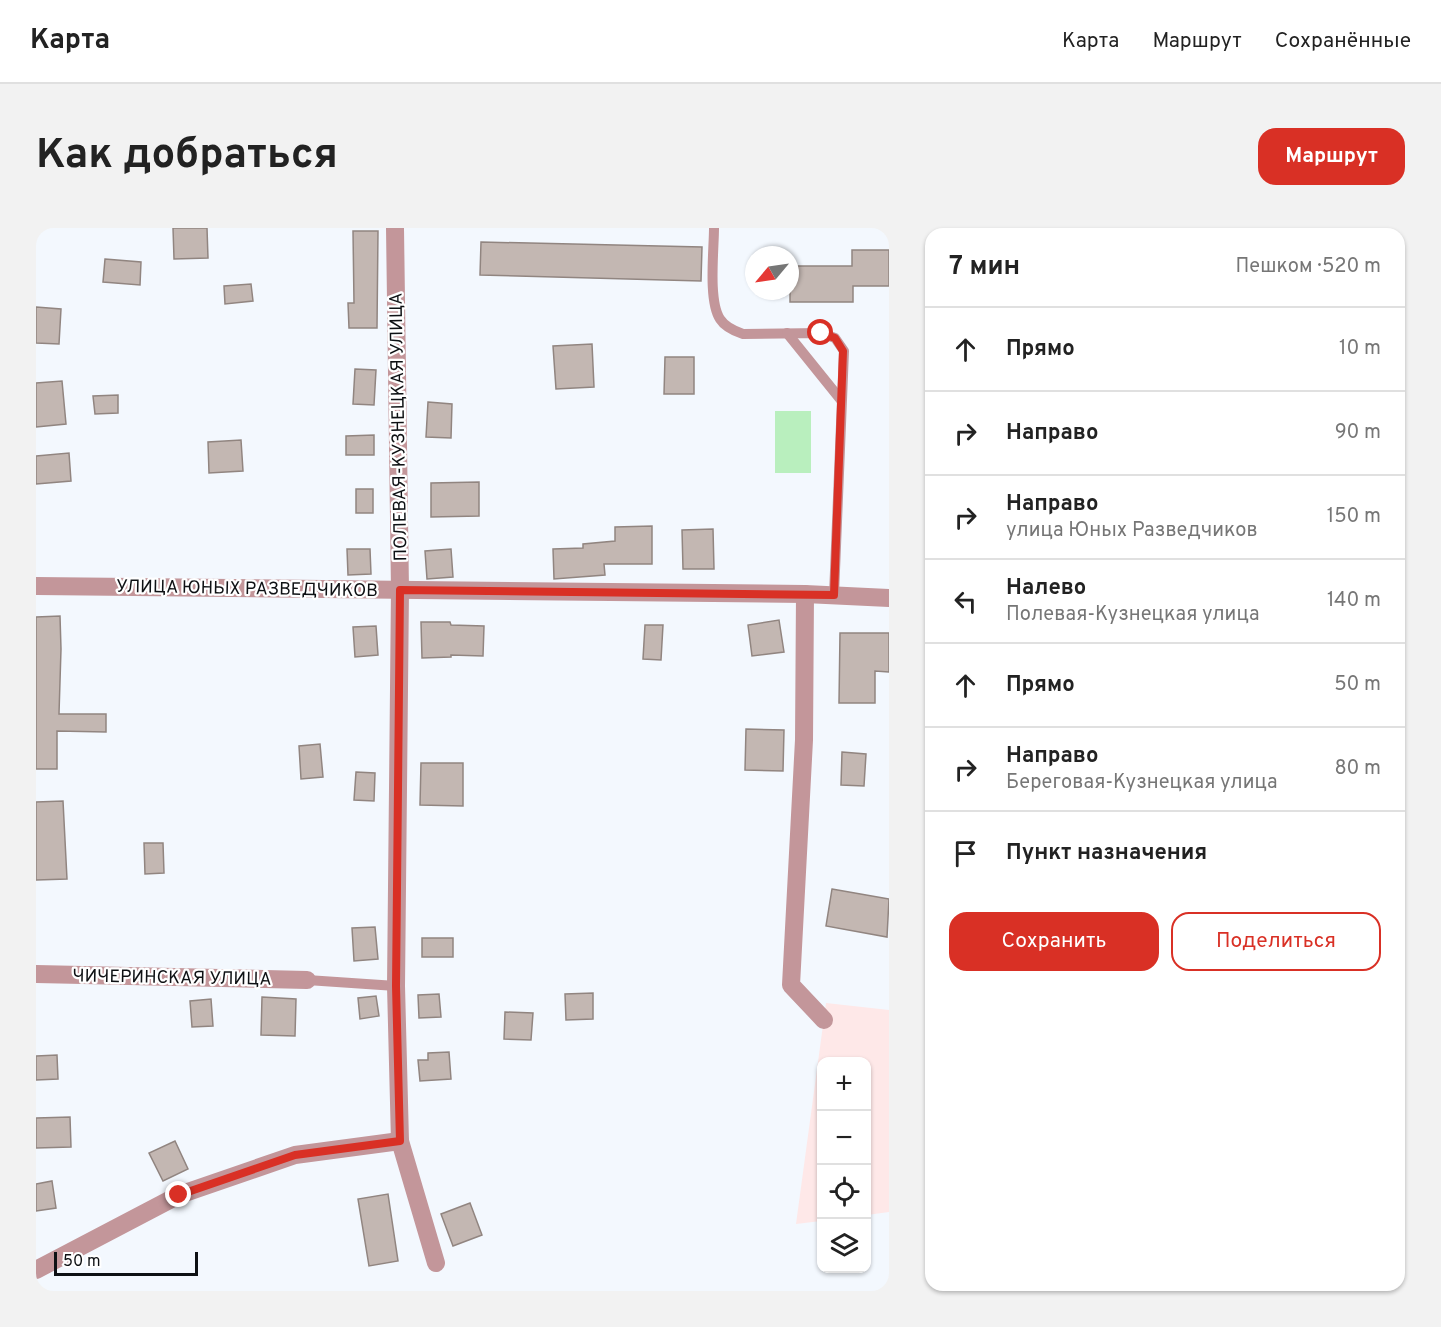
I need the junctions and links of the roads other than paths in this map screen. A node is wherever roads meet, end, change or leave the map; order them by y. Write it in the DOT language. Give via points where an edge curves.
graph roads {
  1 [pos="395,228"];
  2 [pos="714,228"];
  3 [pos="787,333"];
  4 [pos="842,399"];
  5 [pos="36,586"];
  6 [pos="400,590"];
  7 [pos="805,594"];
  8 [pos="834,595"];
  9 [pos="889,598"];
  10 [pos="36,974"];
  11 [pos="307,980"];
  12 [pos="396,986"];
  13 [pos="824,1020"];
  14 [pos="400,1141"];
  15 [pos="436,1263"];
  16 [pos="36,1270"];
  1 -- 6 [label="street, ПОЛЕВАЯ-КУЗНЕЦКАЯ УЛИЦА"];
  2 -- 3 [label="lane" via="713,300 720,319 743,334"];
  3 -- 4 [label="lane"];
  3 -- 4 [label="lane" via="821,333 835,338 843,351"];
  4 -- 8 [label="lane"];
  5 -- 6 [label="street, УЛИЦА ЮНЫХ РАЗВЕДЧИКОВ"];
  6 -- 7 [label="street, УЛИЦА ЮНЫХ РАЗВЕДЧИКОВ"];
  6 -- 12 [label="street, ПОЛЕВАЯ-КУЗНЕЦКАЯ УЛИЦА"];
  7 -- 8 [label="street, УЛИЦА ЮНЫХ РАЗВЕДЧИКОВ"];
  7 -- 13 [label="street" via="804,740 791,985"];
  8 -- 9 [label="street, УЛИЦА ЮНЫХ РАЗВЕДЧИКОВ"];
  10 -- 11 [label="street, ЧИЧЕРИНСКАЯ УЛИЦА"];
  11 -- 12 [label="lane"];
  12 -- 14 [label="street, ПОЛЕВАЯ-КУЗНЕЦКАЯ УЛИЦА"];
  14 -- 15 [label="street, ПОЛЕВАЯ-КУЗНЕЦКАЯ УЛИЦА"];
  14 -- 16 [label="street" via="295,1155 179,1195"];
}
